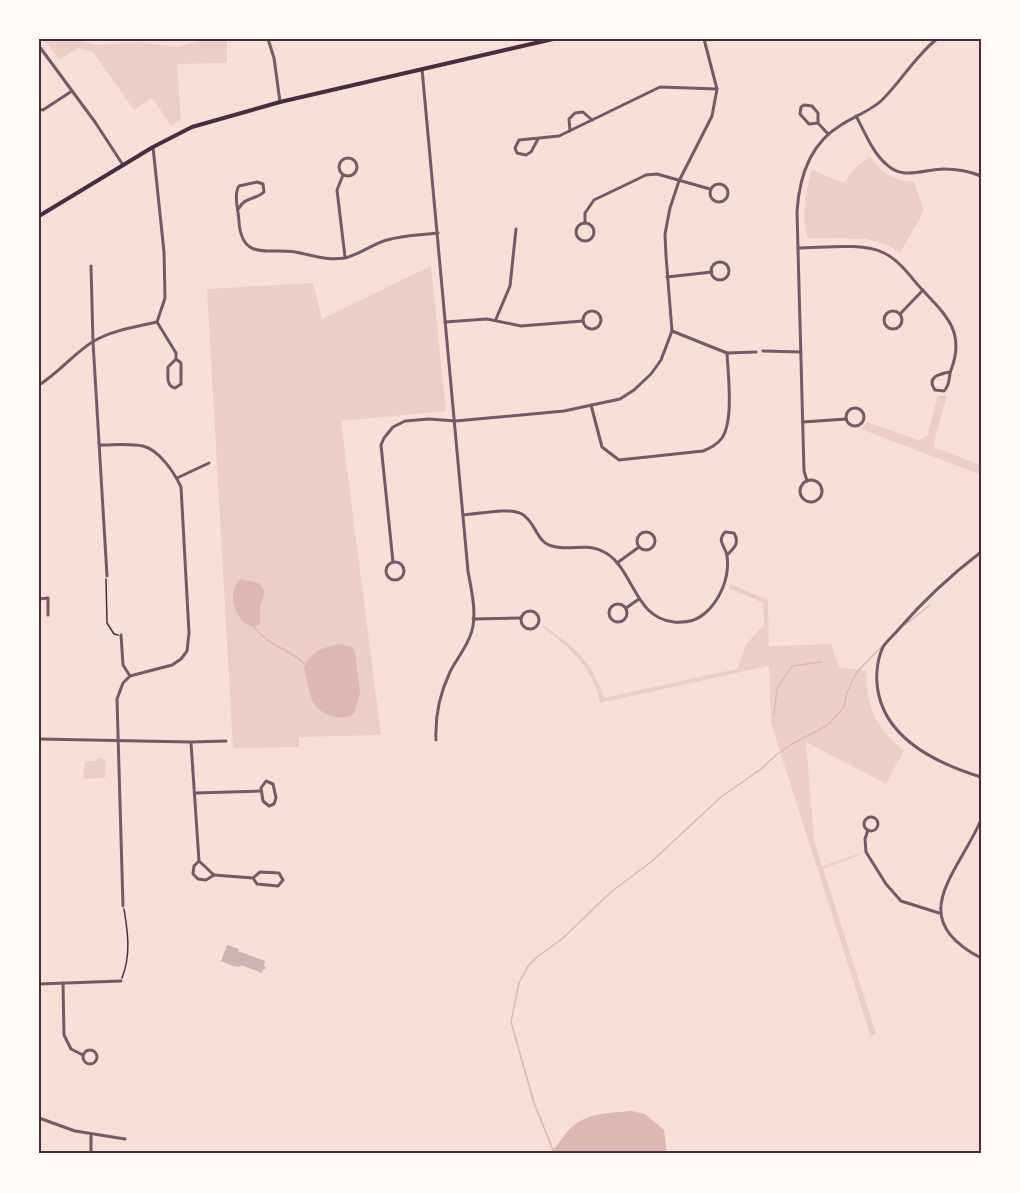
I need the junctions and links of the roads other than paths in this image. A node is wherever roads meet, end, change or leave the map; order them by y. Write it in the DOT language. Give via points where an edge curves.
graph roads {
  1 [pos="170,39"];
  2 [pos="188,39"];
  3 [pos="268,39"];
  4 [pos="553,39"];
  5 [pos="704,39"];
  6 [pos="937,39"];
  7 [pos="182,40"];
  8 [pos="39,46"];
  9 [pos="422,69"];
  10 [pos="717,89"];
  11 [pos="72,91"];
  12 [pos="280,102"];
  13 [pos="39,110"];
  14 [pos="856,116"];
  15 [pos="592,120"];
  16 [pos="818,123"];
  17 [pos="570,131"];
  18 [pos="828,134"];
  19 [pos="538,139"];
  20 [pos="153,147"];
  21 [pos="124,166"];
  22 [pos="343,175"];
  23 [pos="981,176"];
  24 [pos="679,181"];
  25 [pos="710,189"];
  26 [pos="238,208"];
  27 [pos="39,216"];
  28 [pos="585,223"];
  29 [pos="516,229"];
  30 [pos="438,234"];
  31 [pos="798,248"];
  32 [pos="345,258"];
  33 [pos="91,266"];
  34 [pos="712,272"];
  35 [pos="667,277"];
  36 [pos="923,290"];
  37 [pos="900,314"];
  38 [pos="496,319"];
  39 [pos="583,321"];
  40 [pos="157,322"];
  41 [pos="445,322"];
  42 [pos="672,331"];
  43 [pos="93,342"];
  44 [pos="763,351"];
  45 [pos="728,352"];
  46 [pos="756,352"];
  47 [pos="801,352"];
  48 [pos="176,359"];
  49 [pos="950,372"];
  50 [pos="39,385"];
  51 [pos="591,405"];
  52 [pos="846,419"];
  53 [pos="454,421"];
  54 [pos="803,422"];
  55 [pos="99,445"];
  56 [pos="209,463"];
  57 [pos="177,478"];
  58 [pos="807,481"];
  59 [pos="463,515"];
  60 [pos="639,547"];
  61 [pos="981,552"];
  62 [pos="727,555"];
  63 [pos="393,562"];
  64 [pos="617,563"];
  65 [pos="107,576"];
  66 [pos="39,599"];
  67 [pos="639,599"];
  68 [pos="625,608"];
  69 [pos="48,615"];
  70 [pos="521,618"];
  71 [pos="473,620"];
  72 [pos="121,635"];
  73 [pos="130,676"];
  74 [pos="39,739"];
  75 [pos="118,739"];
  76 [pos="436,740"];
  77 [pos="225,741"];
  78 [pos="191,742"];
  79 [pos="981,777"];
  80 [pos="261,791"];
  81 [pos="195,794"];
  82 [pos="981,820"];
  83 [pos="868,830"];
  84 [pos="199,861"];
  85 [pos="214,875"];
  86 [pos="253,878"];
  87 [pos="123,906"];
  88 [pos="939,913"];
  89 [pos="981,958"];
  90 [pos="121,981"];
  91 [pos="63,983"];
  92 [pos="39,984"];
  93 [pos="83,1055"];
  94 [pos="39,1118"];
  95 [pos="91,1135"];
  96 [pos="125,1139"];
  97 [pos="91,1154"];
  1 -- 7 [label="street"];
  2 -- 7 [label="street"];
  3 -- 12 [label="street"];
  4 -- 9 [label="main road"];
  5 -- 10 [label="street"];
  6 -- 14 [label="street" via="880,102"];
  8 -- 11 [label="street"];
  9 -- 12 [label="main road"];
  9 -- 30 [label="street"];
  10 -- 15 [label="street" via="660,87"];
  10 -- 24 [label="street" via="712,116"];
  11 -- 13 [label="street"];
  11 -- 21 [label="street"];
  12 -- 20 [label="main road" via="192,127"];
  14 -- 18 [label="street"];
  14 -- 23 [label="street" via="887,166 902,173 942,169"];
  15 -- 17 [label="street"];
  15 -- 17 [label="street" via="583,112 575,113 569,119"];
  16 -- 16 [label="street" via="818,113 812,106 801,107 800,114 808,123"];
  16 -- 18 [label="street"];
  17 -- 19 [label="street"];
  18 -- 31 [label="street" via="813,152 798,188"];
  19 -- 19 [label="street" via="519,140 517,153 526,155"];
  20 -- 21 [label="main road"];
  20 -- 40 [label="street" via="164,252 165,298"];
  21 -- 27 [label="main road"];
  22 -- 22 [label="street" via="357,170 352,159 345,158 339,164"];
  22 -- 32 [label="street" via="337,190"];
  24 -- 25 [label="street"];
  24 -- 28 [label="street" via="646,175 594,200 585,213"];
  24 -- 35 [label="street" via="665,234"];
  25 -- 25 [label="street" via="715,202 726,199 728,192 723,185 716,184"];
  26 -- 26 [label="street" via="245,200 261,195 263,184 239,186"];
  26 -- 32 [label="street" via="241,238 259,252"];
  28 -- 28 [label="street" via="578,225 576,232 585,241 594,232"];
  29 -- 38 [label="street" via="513,273"];
  30 -- 32 [label="street" via="390,239"];
  30 -- 41 [label="street"];
  31 -- 36 [label="street" via="877,250 900,265"];
  31 -- 47 [label="street"];
  33 -- 43 [label="street"];
  34 -- 34 [label="street" via="723,279 729,268 724,262 717,263"];
  34 -- 35 [label="street"];
  35 -- 42 [label="street"];
  36 -- 37 [label="street"];
  36 -- 49 [label="street" via="948,316 955,335 956,357"];
  37 -- 37 [label="street" via="888,312 884,318 886,326 897,328 902,322"];
  38 -- 39 [label="street" via="521,326"];
  38 -- 41 [label="street"];
  39 -- 39 [label="street" via="591,329 601,319 593,311 585,313"];
  40 -- 43 [label="street" via="124,329"];
  40 -- 48 [label="street"];
  41 -- 53 [label="street"];
  42 -- 45 [label="street"];
  42 -- 51 [label="street" via="661,360 634,390 620,399"];
  43 -- 50 [label="street"];
  43 -- 55 [label="street"];
  44 -- 47 [label="street"];
  45 -- 46 [label="street"];
  45 -- 51 [label="street" via="729,421 723,437 703,451 619,460 602,447"];
  47 -- 54 [label="street"];
  48 -- 48 [label="street" via="168,367 168,383 176,388 182,381 182,366"];
  49 -- 49 [label="street" via="933,378 935,390 948,388"];
  51 -- 53 [label="street"];
  52 -- 52 [label="street" via="857,426 864,415 853,408"];
  52 -- 54 [label="street"];
  53 -- 59 [label="street"];
  53 -- 63 [label="street" via="405,421 384,438 381,454"];
  54 -- 58 [label="street"];
  55 -- 57 [label="street" via="143,446 154,452"];
  55 -- 65 [label="street"];
  56 -- 57 [label="street"];
  57 -- 73 [label="street" via="181,487 186,564 187,651 172,664"];
  58 -- 58 [label="street" via="801,486 801,496 807,502 816,501 822,489 816,482"];
  59 -- 64 [label="street" via="516,511 528,518 549,545 593,547"];
  59 -- 71 [label="street"];
  60 -- 60 [label="street" via="651,549 653,536 642,533 637,538"];
  60 -- 64 [label="street"];
  61 -- 79 [label="street" via="910,615 883,648 876,678 881,708 904,739 953,769"];
  62 -- 62 [label="street" via="737,541 730,532 721,538"];
  62 -- 67 [label="street" via="719,597 695,620 664,620"];
  63 -- 63 [label="street" via="387,566 386,574 395,580 403,572 401,565"];
  64 -- 67 [label="street"];
  66 -- 69 [label="street" via="48,598"];
  67 -- 68 [label="street"];
  68 -- 68 [label="street" via="615,604 609,610 612,621 620,622 626,616"];
  70 -- 70 [label="street" via="530,629 538,623 538,616 532,611"];
  70 -- 71 [label="street"];
  71 -- 76 [label="street" via="440,700"];
  72 -- 73 [label="street" via="123,665"];
  73 -- 75 [label="street" via="117,699"];
  74 -- 75 [label="street"];
  75 -- 78 [label="street"];
  75 -- 87 [label="street"];
  77 -- 78 [label="street"];
  78 -- 81 [label="street"];
  80 -- 80 [label="street" via="264,803 274,804 271,782 263,783"];
  80 -- 81 [label="street"];
  81 -- 84 [label="street"];
  82 -- 88 [label="street" via="944,892"];
  83 -- 83 [label="street" via="878,828 876,818 866,818 864,825"];
  83 -- 88 [label="street" via="866,852 901,902"];
  84 -- 85 [label="street"];
  84 -- 85 [label="street" via="194,866 198,879"];
  85 -- 86 [label="street"];
  86 -- 86 [label="street" via="261,885 278,886 283,880 279,873 260,872"];
  88 -- 89 [label="street" via="949,936"];
  90 -- 91 [label="street"];
  91 -- 92 [label="street"];
  91 -- 93 [label="street" via="64,1035 71,1049"];
  93 -- 93 [label="street" via="87,1063 96,1060 96,1053 91,1050"];
  94 -- 95 [label="street"];
  95 -- 96 [label="street"];
  95 -- 97 [label="street"];
}
